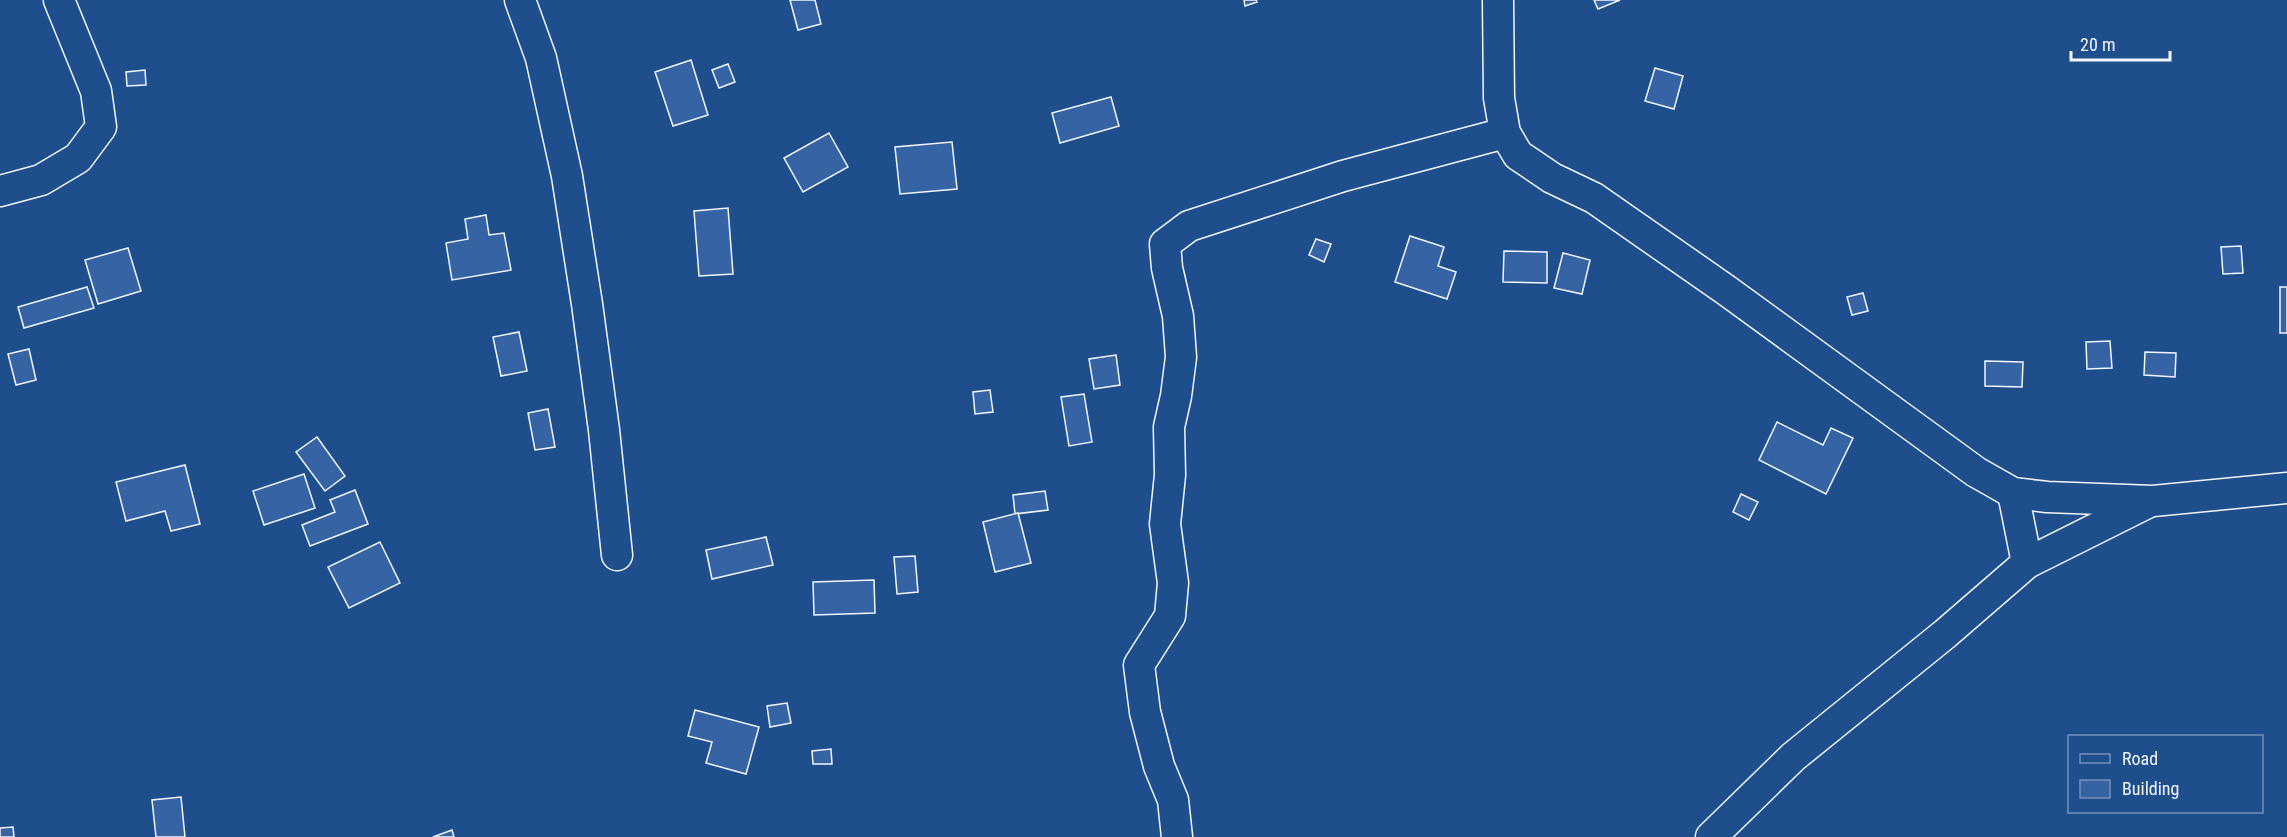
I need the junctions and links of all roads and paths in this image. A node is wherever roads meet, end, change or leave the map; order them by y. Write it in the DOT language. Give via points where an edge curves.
graph roads {
  1 [pos="59,0"];
  2 [pos="520,0"];
  3 [pos="1498,0"];
  4 [pos="1505,133"];
  5 [pos="0,191"];
  6 [pos="2287,488"];
  7 [pos="2013,493"];
  8 [pos="2153,501"];
  9 [pos="616,555"];
  10 [pos="2027,563"];
  11 [pos="1176,837"];
  12 [pos="1711,837"];
  1 -- 5 [label="street" via="96,92 101,127 78,158 41,180"];
  2 -- 9 [label="street" via="541,58 567,176 604,430"];
  3 -- 4 [label="street" via="1499,98"];
  4 -- 7 [label="street" via="1518,155 1552,178 1594,198 1976,472"];
  4 -- 11 [label="street" via="1343,176 1189,226 1165,244 1181,357 1169,427 1165,524 1173,583 1170,616 1138,665 1159,766 1173,800"];
  6 -- 8 [label="street"];
  7 -- 8 [label="street"];
  7 -- 10 [label="street"];
  8 -- 10 [label="street"];
  10 -- 12 [label="street" via="1793,757"];
}
